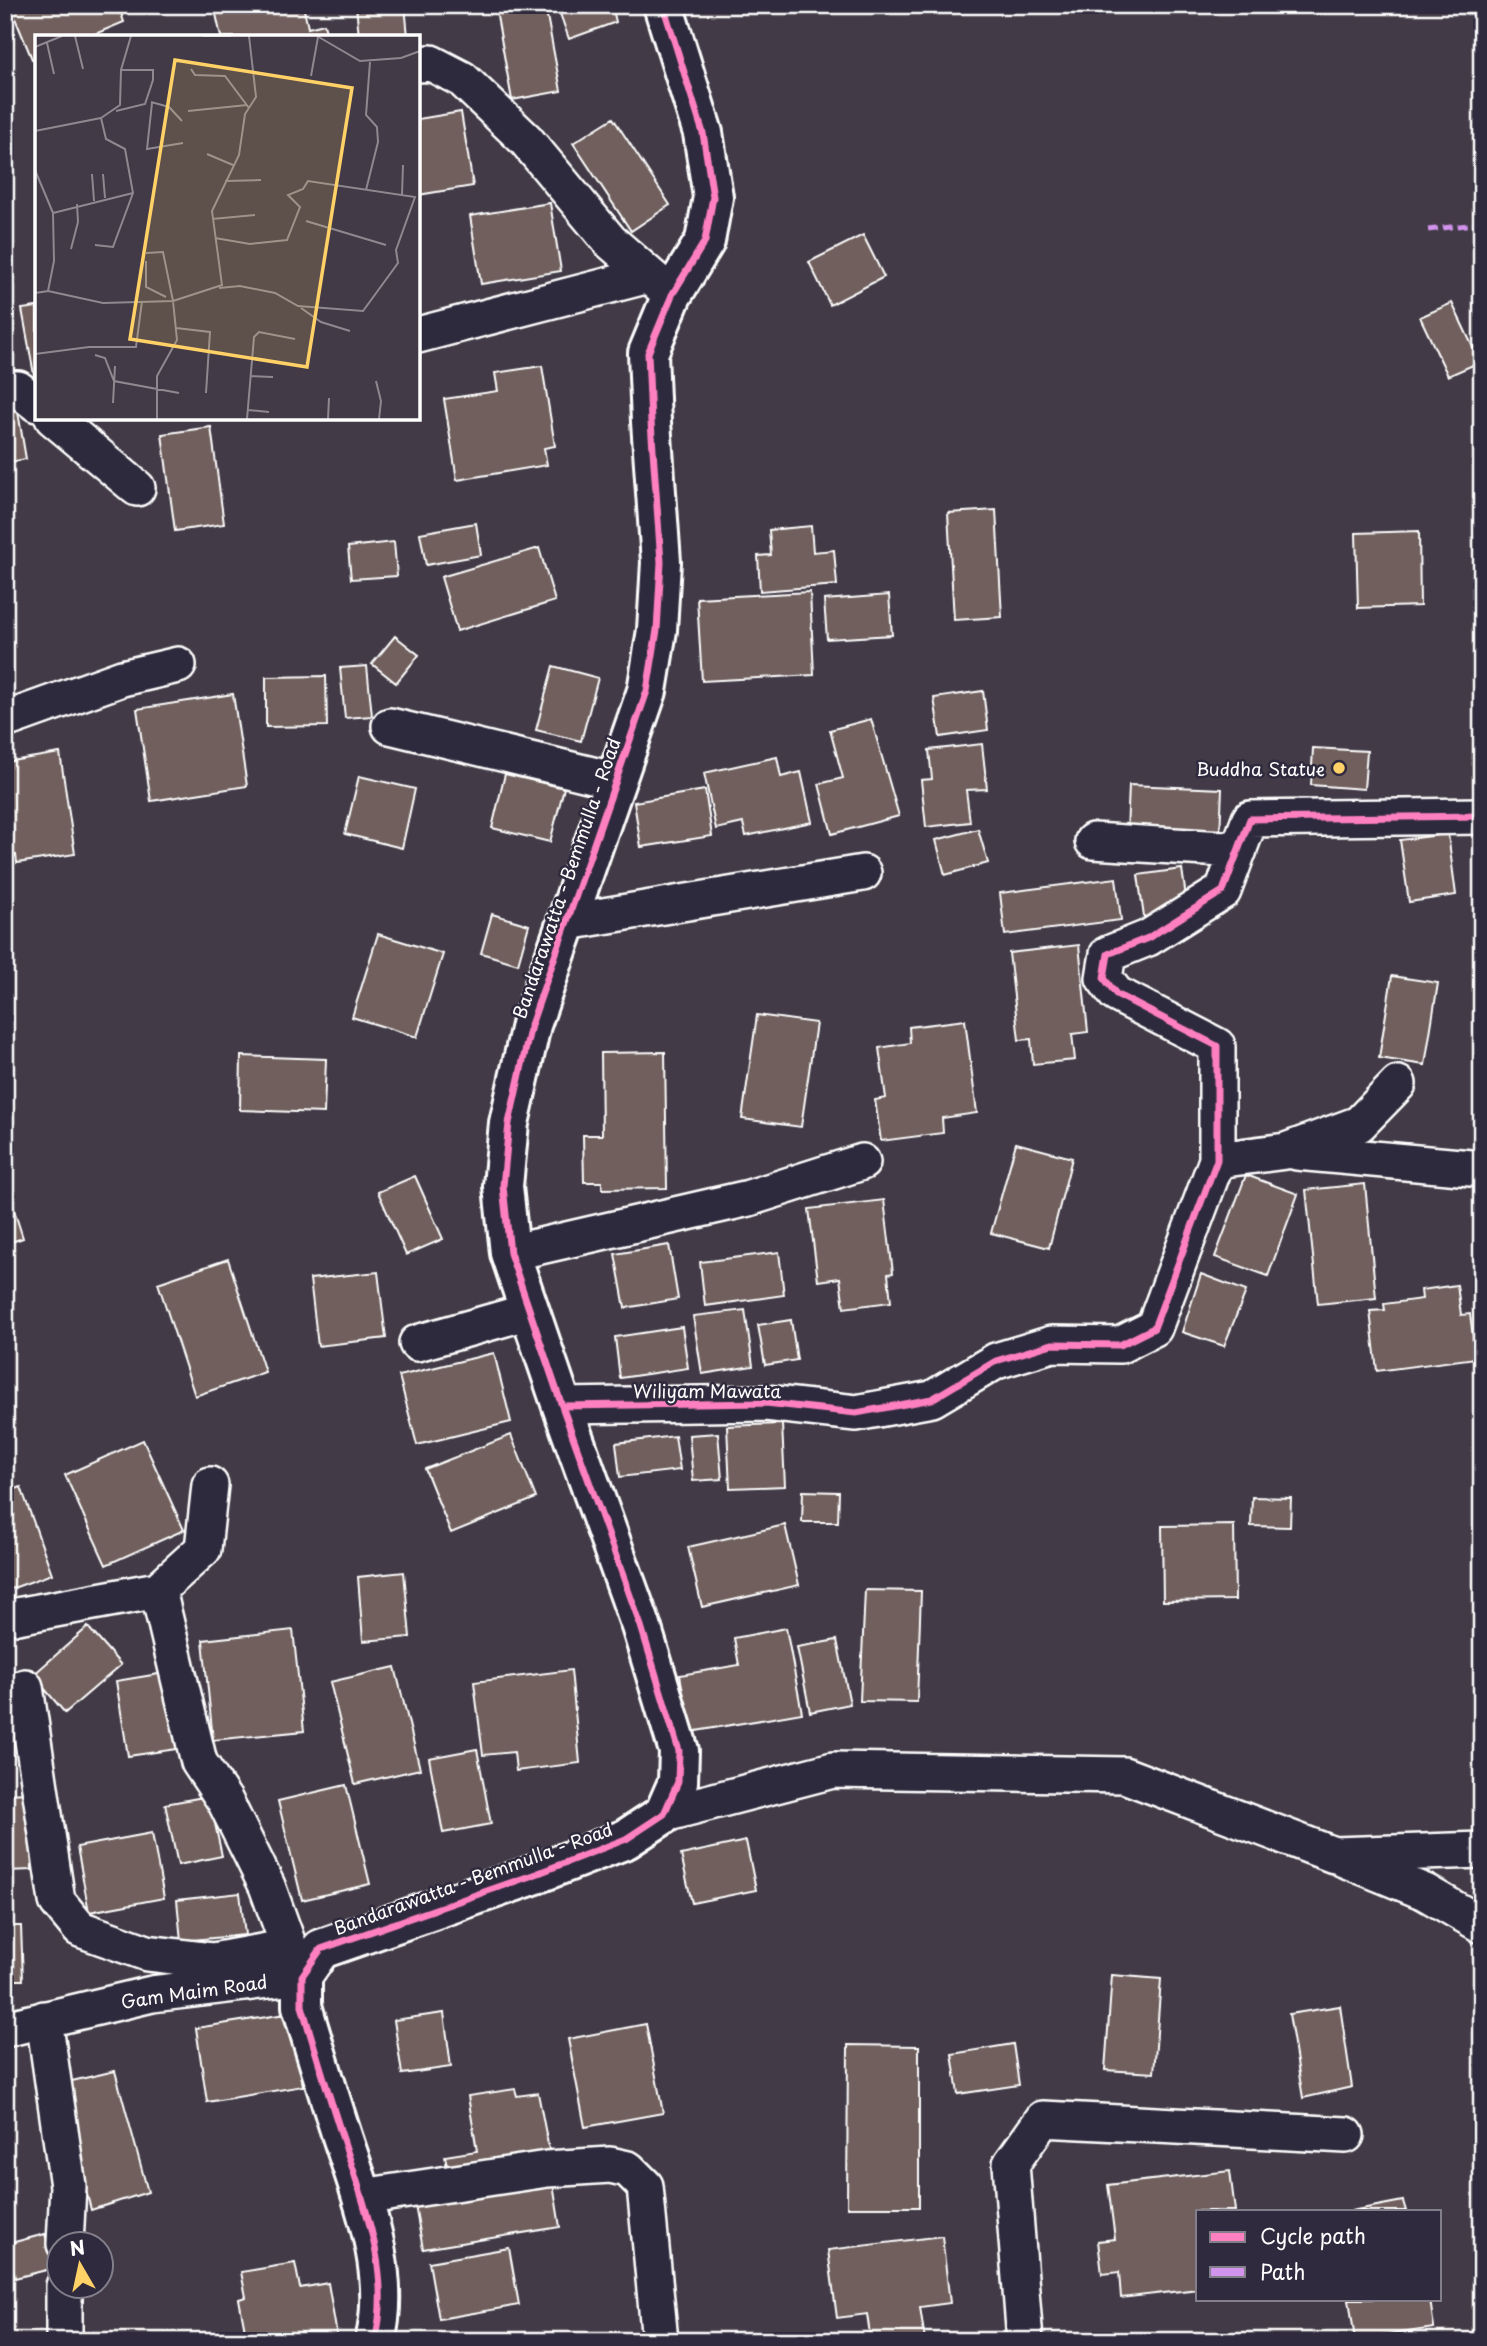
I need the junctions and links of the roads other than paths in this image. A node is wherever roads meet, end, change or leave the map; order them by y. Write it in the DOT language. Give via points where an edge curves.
graph roads {
  1 [pos="663,5"];
  2 [pos="420,64"];
  3 [pos="660,285"];
  4 [pos="420,335"];
  5 [pos="5,389"];
  6 [pos="35,402"];
  7 [pos="55,420"];
  8 [pos="137,488"];
  9 [pos="178,665"];
  10 [pos="5,720"];
  11 [pos="390,726"];
  12 [pos="617,780"];
  13 [pos="1482,816"];
  14 [pos="1093,841"];
  15 [pos="1239,850"];
  16 [pos="863,873"];
  17 [pos="567,922"];
  18 [pos="1398,1083"];
  19 [pos="1286,1151"];
  20 [pos="1217,1160"];
  21 [pos="862,1162"];
  22 [pos="1482,1169"];
  23 [pos="510,1253"];
  24 [pos="530,1311"];
  25 [pos="417,1343"];
  26 [pos="562,1406"];
  27 [pos="210,1485"];
  28 [pos="158,1590"];
  29 [pos="17,1616"];
  30 [pos="25,1688"];
  31 [pos="664,1814"];
  32 [pos="1482,1850"];
  33 [pos="1334,1854"];
  34 [pos="1482,1925"];
  35 [pos="295,1962"];
  36 [pos="44,2020"];
  37 [pos="5,2029"];
  38 [pos="1346,2135"];
  39 [pos="362,2197"];
  40 [pos="66,2230"];
  41 [pos="64,2300"];
  42 [pos="64,2341"];
  43 [pos="375,2341"];
  44 [pos="660,2341"];
  45 [pos="1025,2341"];
  1 -- 3 [label="street, Bandarawatta - Bemmulla - Road" via="703,133 713,197 705,241"];
  2 -- 3 [label="street" via="430,63 462,79 526,140 610,241"];
  3 -- 4 [label="street"];
  3 -- 12 [label="street, Bandarawatta - Bemmulla - Road" via="648,353 661,562 657,630 647,691"];
  5 -- 6 [label="street" via="18,389"];
  7 -- 8 [label="street"];
  9 -- 10 [label="street" via="122,678"];
  11 -- 12 [label="street"];
  12 -- 17 [label="street, Bandarawatta - Bemmulla - Road"];
  13 -- 15 [label="street" via="1250,819"];
  14 -- 15 [label="street"];
  15 -- 20 [label="street" via="1223,891 1148,938 1108,954 1104,978 1116,994 1217,1046"];
  16 -- 17 [label="street"];
  17 -- 23 [label="street, Bandarawatta - Bemmulla - Road" via="531,1025 509,1123 503,1186"];
  18 -- 19 [label="street" via="1359,1124"];
  19 -- 20 [label="street"];
  19 -- 22 [label="street"];
  20 -- 26 [label="street, Wiliyam Mawata" via="1154,1328 1120,1345 1052,1344 996,1361 933,1399 856,1413 766,1403"];
  21 -- 23 [label="street" via="749,1198"];
  23 -- 24 [label="street, Bandarawatta - Bemmulla - Road"];
  24 -- 25 [label="street"];
  24 -- 26 [label="street, Bandarawatta - Bemmulla - Road"];
  26 -- 31 [label="street, Bandarawatta - Bemmulla - Road" via="641,1626 679,1751 678,1782"];
  27 -- 28 [label="street" via="203,1549"];
  28 -- 29 [label="street"];
  28 -- 35 [label="street" via="199,1762 225,1801 267,1886"];
  30 -- 35 [label="street" via="58,1901 80,1929 147,1953 213,1961"];
  31 -- 33 [label="street" via="833,1770 1124,1776"];
  31 -- 35 [label="street, Bandarawatta - Bemmulla - Road" via="626,1839"];
  32 -- 33 [label="street"];
  33 -- 34 [label="street" via="1425,1892"];
  35 -- 36 [label="street, Gam Maim Road"];
  35 -- 39 [label="street" via="302,2006"];
  36 -- 37 [label="street, Gam Maim Road"];
  36 -- 40 [label="street" via="68,2186"];
  38 -- 45 [label="street" via="1043,2119 1011,2164"];
  39 -- 43 [label="street" via="380,2288"];
  39 -- 44 [label="street" via="547,2169 610,2165 628,2169 645,2186"];
  41 -- 42 [label="street"];
}
